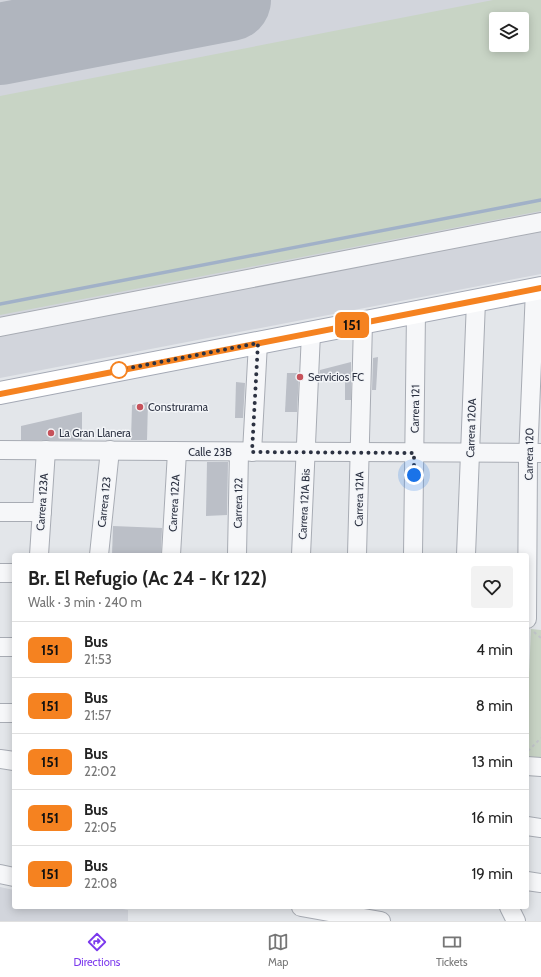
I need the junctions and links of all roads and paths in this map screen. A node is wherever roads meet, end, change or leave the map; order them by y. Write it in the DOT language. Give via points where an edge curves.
graph roads {
  1 [pos="541,222"];
  2 [pos="538,289"];
  3 [pos="476,301"];
  4 [pos="416,312"];
  5 [pos="363,323"];
  6 [pos="0,327"];
  7 [pos="312,333"];
  8 [pos="258,343"];
  9 [pos="0,394"];
  10 [pos="0,450"];
  11 [pos="46,450"];
  12 [pos="110,450"];
  13 [pos="177,452"];
  14 [pos="246,452"];
  15 [pos="306,452"];
  16 [pos="360,452"];
  17 [pos="414,453"];
  18 [pos="470,453"];
  19 [pos="535,453"];
  20 [pos="0,512"];
  21 [pos="42,512"];
  22 [pos="39,553"];
  23 [pos="99,553"];
  24 [pos="171,553"];
  25 [pos="237,553"];
  26 [pos="301,553"];
  27 [pos="357,553"];
  28 [pos="413,553"];
  29 [pos="466,553"];
  30 [pos="529,553"];
  31 [pos="0,573"];
  32 [pos="12,573"];
  33 [pos="0,647"];
  34 [pos="12,647"];
  35 [pos="0,713"];
  36 [pos="12,713"];
  37 [pos="541,738"];
  38 [pos="529,750"];
  39 [pos="0,759"];
  40 [pos="12,761"];
  41 [pos="529,766"];
  42 [pos="541,767"];
  43 [pos="529,826"];
  44 [pos="541,828"];
  45 [pos="0,874"];
  46 [pos="12,877"];
  47 [pos="529,881"];
  48 [pos="541,883"];
  49 [pos="312,909"];
  50 [pos="510,909"];
  51 [pos="381,921"];
  52 [pos="516,921"];
  1 -- 6 [label="street"];
  2 -- 3 [label="main road"];
  2 -- 19 [label="street, Carrera 120"];
  3 -- 4 [label="main road"];
  3 -- 18 [label="street, Carrera 120A"];
  4 -- 5 [label="main road"];
  4 -- 17 [label="street, Carrera 121"];
  5 -- 7 [label="main road"];
  5 -- 16 [label="street, Carrera 121A"];
  7 -- 8 [label="main road"];
  7 -- 15 [label="street, Carrera 121A Bis"];
  8 -- 9 [label="main road"];
  8 -- 14 [label="street, Carrera 122"];
  10 -- 11 [label="street, Calle 23B"];
  11 -- 12 [label="street, Calle 23B"];
  11 -- 21 [label="street, Carrera 123A"];
  12 -- 13 [label="street, Calle 23B"];
  12 -- 23 [label="street, Carrera 123"];
  13 -- 14 [label="street, Calle 23B"];
  13 -- 24 [label="street, Carrera 122A"];
  14 -- 15 [label="street, Calle 23B"];
  14 -- 25 [label="street, Carrera 122"];
  15 -- 16 [label="street, Calle 23B"];
  15 -- 26 [label="street, Carrera 121A Bis"];
  16 -- 17 [label="street, Calle 23B"];
  16 -- 27 [label="street, Carrera 121A"];
  17 -- 18 [label="street, Calle 23B"];
  17 -- 28 [label="street, Carrera 121"];
  18 -- 19 [label="street, Calle 23B"];
  18 -- 29 [label="street, Carrera 120A"];
  19 -- 30 [label="street, Carrera 120"];
  20 -- 21 [label="street"];
  21 -- 22 [label="street, Carrera 123A"];
  31 -- 32 [label="street"];
  33 -- 34 [label="street"];
  35 -- 36 [label="street"];
  37 -- 38 [label="path"];
  39 -- 40 [label="street"];
  41 -- 42 [label="street"];
  43 -- 44 [label="street"];
  45 -- 46 [label="street"];
  47 -- 48 [label="street"];
  49 -- 51 [label="street"];
  50 -- 52 [label="street"];
}
